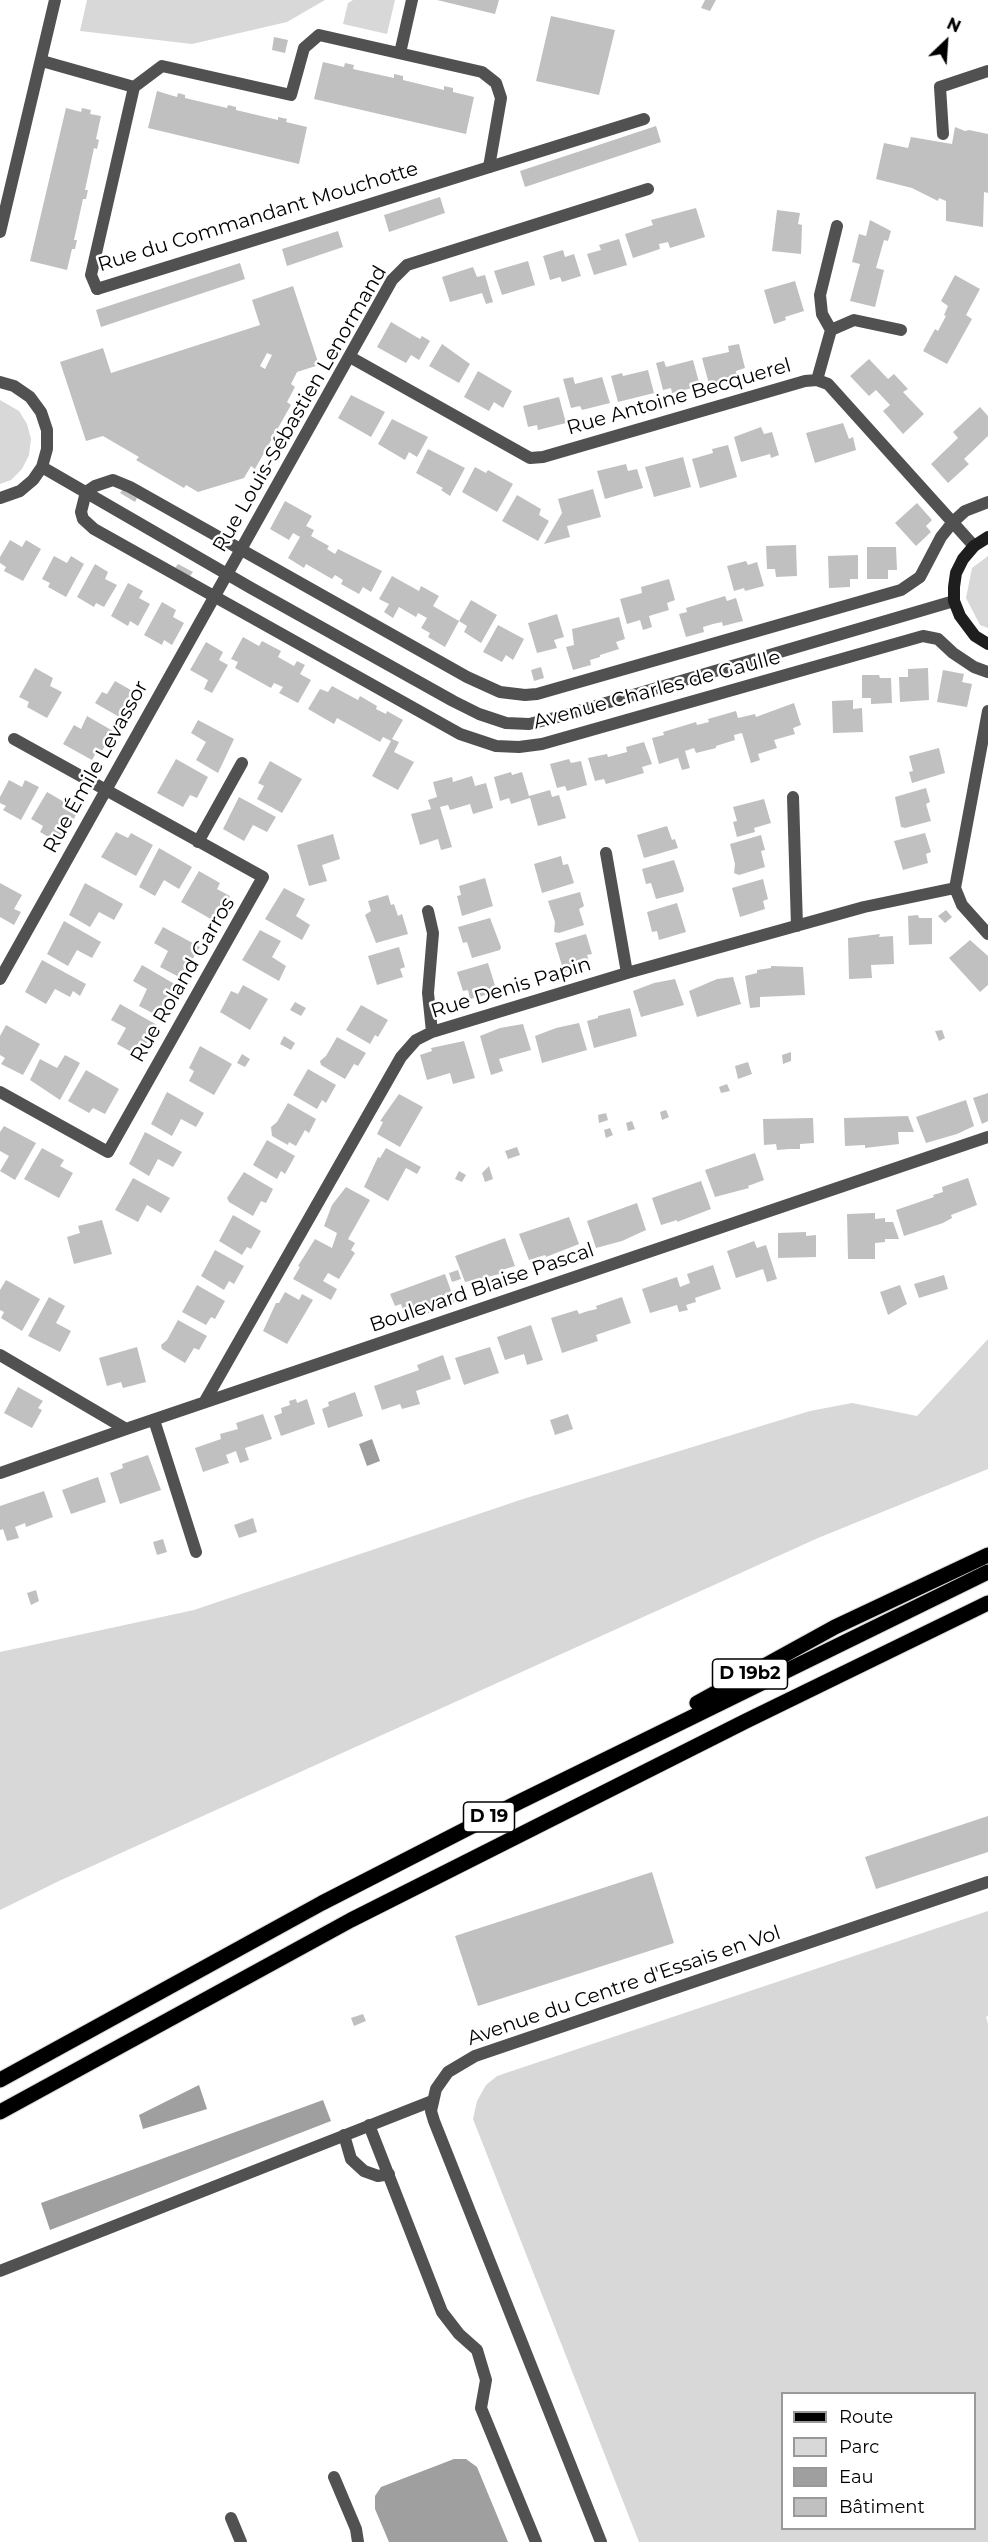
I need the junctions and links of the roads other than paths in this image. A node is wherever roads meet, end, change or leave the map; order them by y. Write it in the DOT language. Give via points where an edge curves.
graph roads {
  1 [pos="55,0"];
  2 [pos="412,0"];
  3 [pos="400,53"];
  4 [pos="42,61"];
  5 [pos="988,71"];
  6 [pos="134,87"];
  7 [pos="644,119"];
  8 [pos="943,134"];
  9 [pos="489,167"];
  10 [pos="648,189"];
  11 [pos="837,226"];
  12 [pos="0,232"];
  13 [pos="831,330"];
  14 [pos="901,330"];
  15 [pos="350,357"];
  16 [pos="817,380"];
  17 [pos="0,382"];
  18 [pos="42,467"];
  19 [pos="86,492"];
  20 [pos="0,498"];
  21 [pos="988,502"];
  22 [pos="953,522"];
  23 [pos="988,537"];
  24 [pos="974,546"];
  25 [pos="241,550"];
  26 [pos="228,574"];
  27 [pos="216,596"];
  28 [pos="954,601"];
  29 [pos="988,644"];
  30 [pos="988,672"];
  31 [pos="988,711"];
  32 [pos="14,739"];
  33 [pos="242,763"];
  34 [pos="105,789"];
  35 [pos="793,797"];
  36 [pos="198,842"];
  37 [pos="606,853"];
  38 [pos="955,888"];
  39 [pos="428,911"];
  40 [pos="797,926"];
  41 [pos="988,933"];
  42 [pos="627,973"];
  43 [pos="0,979"];
  44 [pos="432,1032"];
  45 [pos="0,1092"];
  46 [pos="988,1137"];
  47 [pos="0,1355"];
  48 [pos="205,1401"];
  49 [pos="154,1420"];
  50 [pos="126,1429"];
  51 [pos="0,1473"];
  52 [pos="196,1552"];
  53 [pos="988,1555"];
  54 [pos="988,1572"];
  55 [pos="988,1603"];
  56 [pos="517,1803"];
  57 [pos="988,1882"];
  58 [pos="0,2080"];
  59 [pos="432,2101"];
  60 [pos="0,2112"];
  61 [pos="369,2125"];
  62 [pos="344,2135"];
  63 [pos="389,2174"];
  64 [pos="0,2271"];
  65 [pos="334,2477"];
  66 [pos="231,2518"];
  67 [pos="241,2542"];
  68 [pos="358,2542"];
  69 [pos="536,2542"];
  70 [pos="601,2542"];
  1 -- 4 [label="street"];
  2 -- 3 [label="street"];
  3 -- 6 [label="street" via="319,35 304,48 291,95 162,66"];
  3 -- 9 [label="street" via="482,72 496,83 501,98"];
  4 -- 6 [label="street"];
  4 -- 12 [label="street"];
  5 -- 8 [label="street" via="940,87"];
  6 -- 9 [label="street, Rue du Commandant Mouchotte" via="91,275 97,289"];
  7 -- 9 [label="street, Rue du Commandant Mouchotte"];
  10 -- 15 [label="street, Rue Louis-Sébastien Lenormand" via="407,265 392,280"];
  11 -- 13 [label="street" via="820,295 822,314"];
  13 -- 14 [label="street" via="854,320"];
  13 -- 16 [label="street"];
  15 -- 16 [label="street, Rue Antoine Becquerel" via="530,458"];
  15 -- 25 [label="street, Rue Louis-Sébastien Lenormand"];
  16 -- 22 [label="street, Rue Antoine Becquerel" via="828,384"];
  17 -- 18 [label="street" via="30,397 41,412 47,430"];
  18 -- 19 [label="street, Avenue Charles de Gaulle"];
  18 -- 20 [label="street" via="20,491"];
  19 -- 25 [label="street" via="113,480"];
  19 -- 26 [label="street, Avenue Charles de Gaulle"];
  19 -- 27 [label="street, Avenue Charles de Gaulle" via="81,512 88,525"];
  21 -- 22 [label="street" via="965,511"];
  22 -- 24 [label="street, Rue Antoine Becquerel"];
  22 -- 25 [label="street" via="920,577 901,590 525,696 487,688"];
  23 -- 24 [label="main road"];
  24 -- 28 [label="main road" via="956,573"];
  25 -- 26 [label="street, Rue Louis-Sébastien Lenormand"];
  26 -- 27 [label="street, Rue Émile Levassor"];
  26 -- 28 [label="street, Avenue Charles de Gaulle" via="479,714 506,723 529,724"];
  27 -- 30 [label="street, Avenue Charles de Gaulle" via="460,734 496,746 542,744 923,636 938,639 974,668"];
  27 -- 34 [label="street, Rue Émile Levassor"];
  28 -- 29 [label="main road" via="967,628"];
  31 -- 38 [label="street"];
  32 -- 34 [label="street, Rue Roland Garros"];
  33 -- 36 [label="street"];
  34 -- 36 [label="street, Rue Roland Garros"];
  34 -- 43 [label="street, Rue Émile Levassor"];
  35 -- 40 [label="street"];
  36 -- 45 [label="street, Rue Roland Garros" via="263,878 108,1152"];
  37 -- 42 [label="street"];
  38 -- 40 [label="street, Rue Denis Papin"];
  38 -- 41 [label="street" via="962,905"];
  39 -- 44 [label="street" via="433,933 428,993"];
  40 -- 42 [label="street, Rue Denis Papin"];
  42 -- 44 [label="street, Rue Denis Papin"];
  44 -- 48 [label="street, Rue Denis Papin" via="416,1040 401,1057"];
  46 -- 48 [label="street, Boulevard Blaise Pascal"];
  47 -- 50 [label="street"];
  48 -- 49 [label="street, Boulevard Blaise Pascal"];
  49 -- 50 [label="street, Boulevard Blaise Pascal"];
  49 -- 52 [label="street"];
  50 -- 51 [label="street, Boulevard Blaise Pascal"];
  53 -- 56 [label="main road, D 19b2" via="835,1627"];
  54 -- 56 [label="main road, D 19"];
  55 -- 60 [label="main road, D 19" via="361,1915"];
  56 -- 58 [label="main road, D 19" via="322,1903"];
  57 -- 59 [label="street, Avenue du Centre d'Essais en Vol" via="475,2056 448,2072"];
  59 -- 61 [label="street"];
  59 -- 70 [label="street" via="434,2121"];
  61 -- 62 [label="street"];
  61 -- 63 [label="street"];
  62 -- 63 [label="street" via="351,2159 364,2171 378,2176"];
  62 -- 64 [label="street"];
  63 -- 69 [label="street" via="442,2312 477,2350 486,2380 481,2408"];
  65 -- 68 [label="street"];
  66 -- 67 [label="street"];
}
